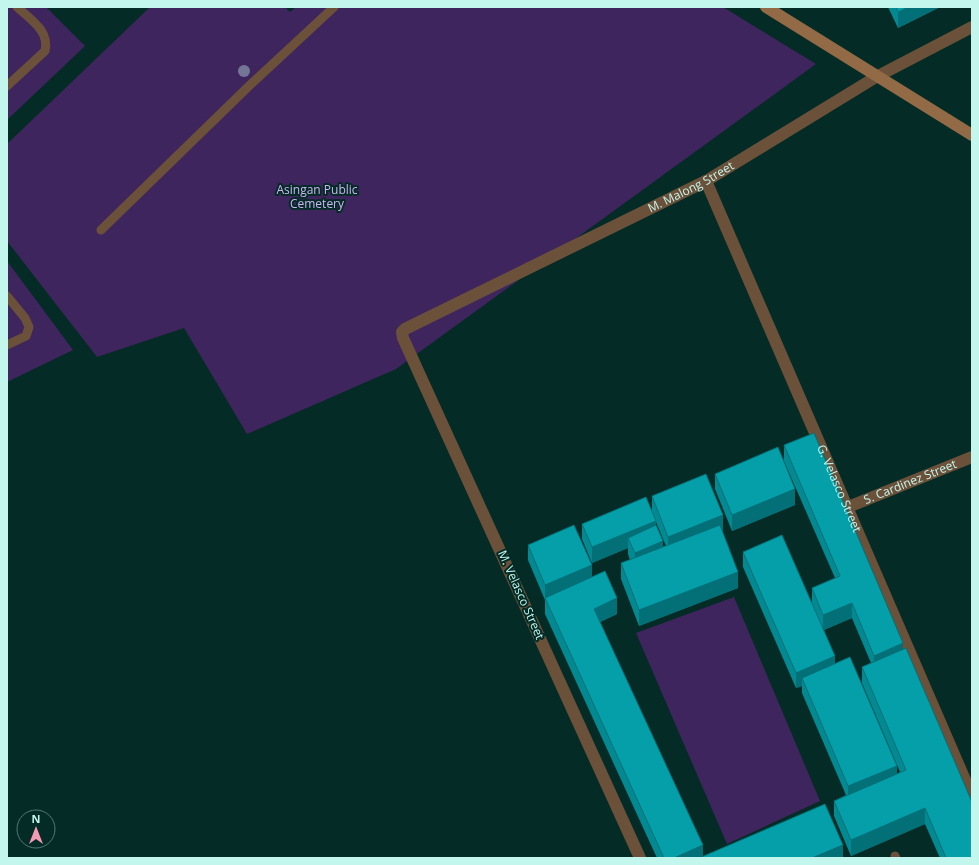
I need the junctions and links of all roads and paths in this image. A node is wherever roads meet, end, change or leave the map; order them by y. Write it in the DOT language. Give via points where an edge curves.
graph roads {
  1 [pos="17,7"];
  2 [pos="334,7"];
  3 [pos="766,7"];
  4 [pos="972,27"];
  5 [pos="876,77"];
  6 [pos="7,86"];
  7 [pos="972,135"];
  8 [pos="706,181"];
  9 [pos="101,230"];
  10 [pos="7,296"];
  11 [pos="402,332"];
  12 [pos="7,345"];
  13 [pos="972,457"];
  14 [pos="848,507"];
  15 [pos="972,796"];
  16 [pos="640,858"];
  1 -- 6 [label="lane" via="43,31 47,43 44,51"];
  2 -- 9 [label="lane"];
  3 -- 5 [label="main road"];
  4 -- 5 [label="street, M. Malong Street"];
  5 -- 7 [label="main road"];
  5 -- 8 [label="street, M. Malong Street"];
  8 -- 11 [label="street, M. Malong Street"];
  8 -- 14 [label="street, G. Velasco Street"];
  10 -- 12 [label="lane" via="26,318 29,327 26,336"];
  11 -- 16 [label="street, M. Velasco Street"];
  13 -- 14 [label="street, S. Cardinez Street"];
  14 -- 15 [label="street, G. Velasco Street"];
}
